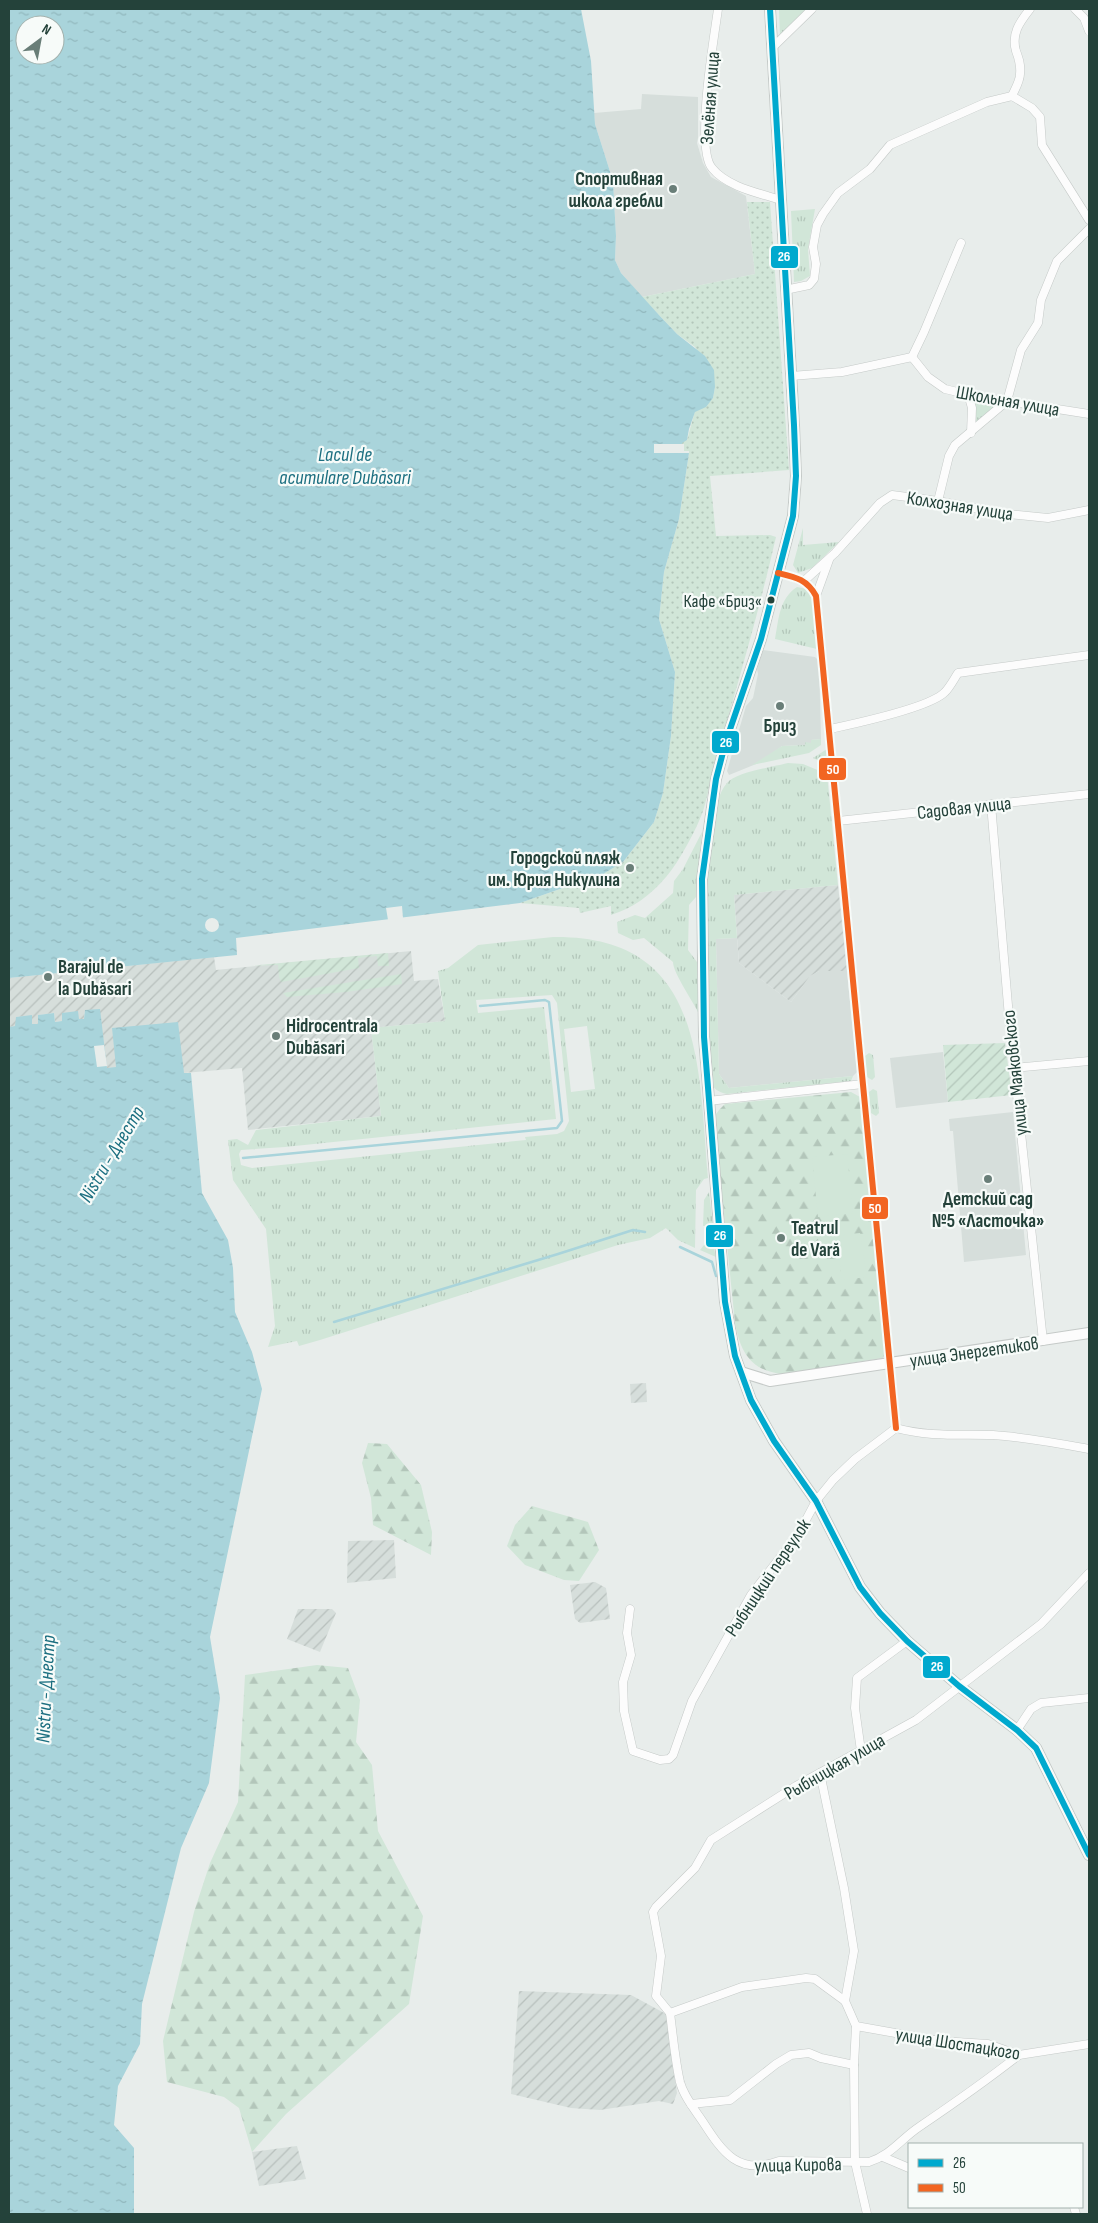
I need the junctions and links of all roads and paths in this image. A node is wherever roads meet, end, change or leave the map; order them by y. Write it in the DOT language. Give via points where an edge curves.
graph roads {
  1 [pos="718,9"];
  2 [pos="770,9"];
  3 [pos="812,9"];
  4 [pos="1030,9"];
  5 [pos="1075,9"];
  6 [pos="1089,31"];
  7 [pos="772,48"];
  8 [pos="1012,96"];
  9 [pos="781,200"];
  10 [pos="1089,220"];
  11 [pos="1089,229"];
  12 [pos="961,243"];
  13 [pos="785,290"];
  14 [pos="912,357"];
  15 [pos="791,376"];
  16 [pos="968,394"];
  17 [pos="1007,401"];
  18 [pos="1089,414"];
  19 [pos="971,433"];
  20 [pos="938,501"];
  21 [pos="1089,510"];
  22 [pos="830,558"];
  23 [pos="778,573"];
  24 [pos="804,580"];
  25 [pos="816,596"];
  26 [pos="1089,655"];
  27 [pos="830,729"];
  28 [pos="1089,794"];
  29 [pos="991,804"];
  30 [pos="838,821"];
  31 [pos="1089,1062"];
  32 [pos="1014,1068"];
  33 [pos="863,1084"];
  34 [pos="708,1101"];
  35 [pos="1089,1333"];
  36 [pos="1043,1341"];
  37 [pos="891,1363"];
  38 [pos="741,1372"];
  39 [pos="896,1428"];
  40 [pos="1089,1449"];
  41 [pos="816,1501"];
  42 [pos="1089,1573"];
  43 [pos="630,1609"];
  44 [pos="907,1641"];
  45 [pos="959,1686"];
  46 [pos="1089,1698"];
  47 [pos="1017,1730"];
  48 [pos="861,1751"];
  49 [pos="820,1773"];
  50 [pos="1089,1855"];
  51 [pos="846,2000"];
  52 [pos="670,2013"];
  53 [pos="856,2026"];
  54 [pos="1089,2044"];
  55 [pos="1019,2055"];
  56 [pos="854,2064"];
  57 [pos="691,2104"];
  58 [pos="883,2157"];
  59 [pos="855,2162"];
  60 [pos="908,2168"];
  61 [pos="867,2214"];
  1 -- 9 [label="street, Зелёная улица" via="707,93 705,156 712,168 728,181"];
  2 -- 7 [label="street"];
  3 -- 7 [label="street"];
  4 -- 8 [label="street" via="1017,26 1014,37 1020,75"];
  5 -- 6 [label="street" via="1084,18"];
  7 -- 9 [label="street"];
  8 -- 10 [label="street" via="1040,117 1042,145"];
  8 -- 13 [label="street" via="987,102 890,145 870,169 838,193 823,214 813,247 814,279 808,285"];
  9 -- 13 [label="street"];
  11 -- 17 [label="street" via="1056,261 1041,300 1038,324 1021,350"];
  12 -- 14 [label="street"];
  13 -- 15 [label="street"];
  14 -- 15 [label="street" via="842,372"];
  14 -- 16 [label="street, Школьная улица" via="928,377 945,389"];
  15 -- 23 [label="street" via="796,495"];
  16 -- 17 [label="street, Школьная улица"];
  16 -- 19 [label="street" via="972,408"];
  17 -- 18 [label="street, Школьная улица"];
  17 -- 19 [label="street"];
  19 -- 20 [label="street" via="948,456"];
  20 -- 21 [label="street, Колхозная улица" via="999,513 1048,518"];
  20 -- 22 [label="street, Колхозная улица" via="892,495 880,503"];
  22 -- 24 [label="street, Колхозная улица"];
  22 -- 25 [label="street"];
  23 -- 24 [label="street"];
  23 -- 34 [label="street" via="761,640 716,779 704,855 704,1037"];
  24 -- 25 [label="street"];
  25 -- 27 [label="street"];
  26 -- 27 [label="street" via="958,672 944,693 931,700 878,719"];
  27 -- 30 [label="street"];
  28 -- 29 [label="street, Садовая улица"];
  29 -- 30 [label="street, Садовая улица"];
  29 -- 32 [label="street, улица Маяковского"];
  30 -- 33 [label="street"];
  31 -- 32 [label="street"];
  32 -- 36 [label="street, улица Маяковского"];
  33 -- 34 [label="street"];
  33 -- 37 [label="street"];
  34 -- 38 [label="street" via="725,1302 730,1336"];
  35 -- 36 [label="street, улица Энергетиков"];
  36 -- 37 [label="street, улица Энергетиков"];
  37 -- 38 [label="street, улица Энергетиков" via="770,1381"];
  37 -- 39 [label="street"];
  38 -- 41 [label="street" via="762,1421"];
  39 -- 40 [label="street" via="914,1433 1041,1439"];
  39 -- 41 [label="street, Рыбницкий переулок" via="855,1459"];
  41 -- 43 [label="street, Рыбницкий переулок" via="799,1533 751,1595 716,1656 692,1701 673,1755 669,1758 660,1760 633,1751 624,1712 623,1682 631,1655 627,1633"];
  41 -- 44 [label="street" via="860,1587"];
  42 -- 45 [label="street, Рыбницкая улица" via="1041,1624"];
  44 -- 45 [label="street"];
  44 -- 48 [label="street" via="857,1678 855,1708"];
  45 -- 47 [label="street"];
  45 -- 48 [label="street, Рыбницкая улица" via="916,1720"];
  46 -- 47 [label="street" via="1041,1703 1031,1710"];
  47 -- 50 [label="street" via="1045,1762"];
  48 -- 49 [label="street, Рыбницкая улица"];
  49 -- 51 [label="street" via="854,1951"];
  49 -- 52 [label="street, Рыбницкая улица" via="712,1840 695,1868 656,1907 653,1912 661,1956 656,1996"];
  51 -- 52 [label="street" via="814,1979 806,1978 742,1987"];
  51 -- 53 [label="street"];
  52 -- 57 [label="street, улица Кирова" via="680,2082"];
  53 -- 55 [label="street, улица Шостацкого" via="940,2041 988,2044"];
  53 -- 56 [label="street"];
  54 -- 55 [label="street, улица Шостацкого"];
  55 -- 58 [label="street"];
  56 -- 57 [label="street" via="809,2053 791,2055 730,2100"];
  56 -- 59 [label="street"];
  57 -- 59 [label="street, улица Кирова" via="718,2146 729,2157 747,2166 766,2166 779,2161"];
  58 -- 59 [label="street"];
  58 -- 60 [label="street"];
  59 -- 61 [label="street, улица Кирова"];
}
